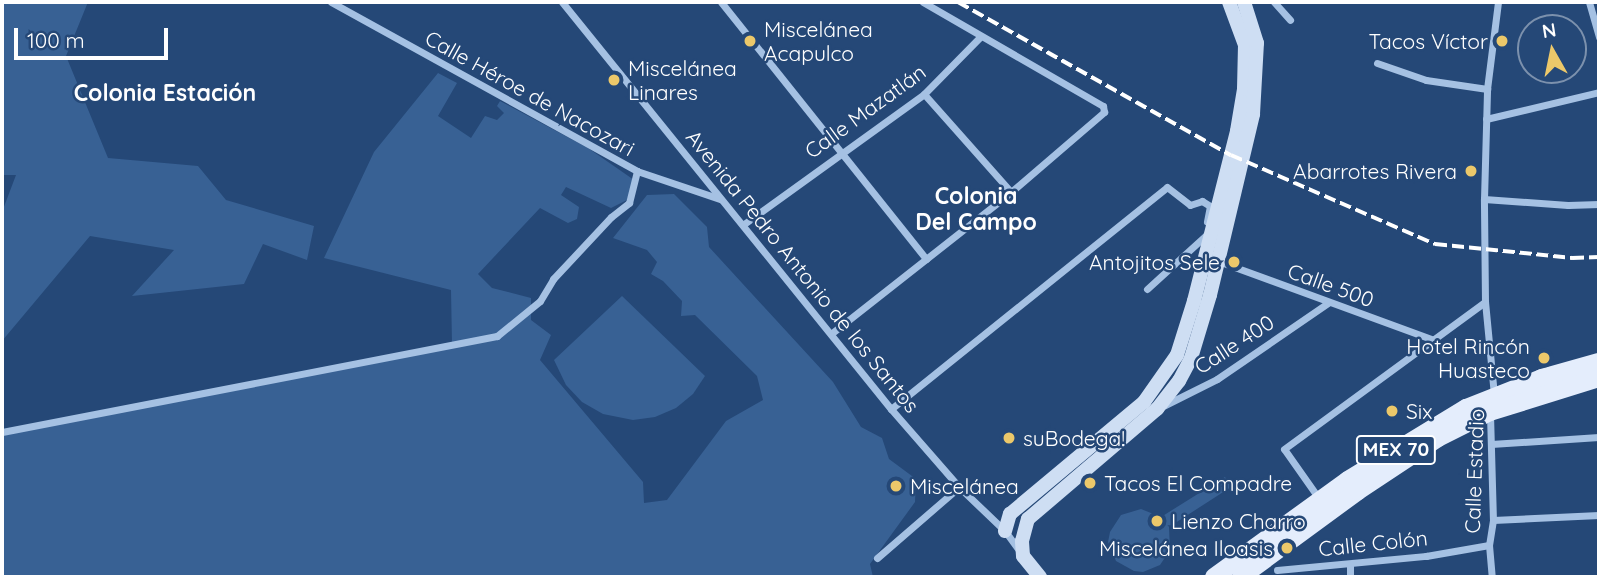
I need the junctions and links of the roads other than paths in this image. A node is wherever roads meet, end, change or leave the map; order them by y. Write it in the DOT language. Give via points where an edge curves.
graph roads {
  1 [pos="331,2"];
  2 [pos="562,2"];
  3 [pos="721,2"];
  4 [pos="923,2"];
  5 [pos="1229,2"];
  6 [pos="1244,2"];
  7 [pos="1274,2"];
  8 [pos="1499,2"];
  9 [pos="1589,2"];
  10 [pos="1290,20"];
  11 [pos="981,36"];
  12 [pos="1599,38"];
  13 [pos="1377,63"];
  14 [pos="1487,89"];
  15 [pos="1599,92"];
  16 [pos="924,94"];
  17 [pos="1486,119"];
  18 [pos="839,152"];
  19 [pos="637,171"];
  20 [pos="1012,192"];
  21 [pos="720,199"];
  22 [pos="1483,199"];
  23 [pos="1599,204"];
  24 [pos="744,224"];
  25 [pos="1207,237"];
  26 [pos="926,259"];
  27 [pos="1218,261"];
  28 [pos="1147,289"];
  29 [pos="1485,302"];
  30 [pos="1328,303"];
  31 [pos="832,333"];
  32 [pos="1434,340"];
  33 [pos="1599,362"];
  34 [pos="1599,378"];
  35 [pos="1492,404"];
  36 [pos="891,409"];
  37 [pos="1157,409"];
  38 [pos="2,432"];
  39 [pos="1599,438"];
  40 [pos="1491,444"];
  41 [pos="959,487"];
  42 [pos="1321,501"];
  43 [pos="1599,515"];
  44 [pos="1493,520"];
  45 [pos="1005,531"];
  46 [pos="1489,545"];
  47 [pos="1023,556"];
  48 [pos="877,558"];
  49 [pos="1350,564"];
  50 [pos="1273,568"];
  51 [pos="1040,577"];
  52 [pos="1214,577"];
  53 [pos="1241,577"];
  54 [pos="1350,577"];
  55 [pos="1492,577"];
  1 -- 19 [label="street, Calle Héroe de Nacozari"];
  2 -- 21 [label="street, Avenida Pedro Antonio de los Santos"];
  3 -- 18 [label="street"];
  4 -- 11 [label="street"];
  5 -- 25 [label="main road" via="1245,45 1246,68 1237,131"];
  6 -- 27 [label="main road" via="1257,44 1257,89"];
  7 -- 10 [label="street"];
  8 -- 14 [label="street, Calle Estadio"];
  9 -- 12 [label="street"];
  11 -- 16 [label="street, Calle Mazatlán"];
  11 -- 20 [label="street" via="1103,106 1103,115"];
  13 -- 14 [label="street" via="1426,80"];
  14 -- 17 [label="street, Calle Estadio"];
  15 -- 17 [label="street"];
  16 -- 18 [label="street, Calle Mazatlán"];
  16 -- 20 [label="street"];
  17 -- 22 [label="street, Calle Estadio"];
  18 -- 24 [label="street, Calle Mazatlán"];
  18 -- 26 [label="street"];
  19 -- 21 [label="street, Calle Héroe de Nacozari"];
  19 -- 38 [label="street" via="629,203 553,279 540,301 498,336"];
  20 -- 26 [label="street"];
  21 -- 24 [label="street, Avenida Pedro Antonio de los Santos"];
  22 -- 23 [label="street"];
  22 -- 29 [label="street, Calle Estadio"];
  24 -- 31 [label="street, Avenida Pedro Antonio de los Santos"];
  25 -- 28 [label="street"];
  25 -- 36 [label="street" via="1210,206 1202,201 1190,205 1167,187"];
  25 -- 45 [label="main road" via="1177,355 1161,380 1144,402 1010,514"];
  26 -- 31 [label="street"];
  27 -- 30 [label="street, Calle 500"];
  27 -- 37 [label="main road" via="1191,358"];
  29 -- 32 [label="street"];
  29 -- 35 [label="street, Calle Estadio"];
  30 -- 32 [label="street, Calle 500"];
  30 -- 37 [label="street, Calle 400" via="1217,379"];
  31 -- 36 [label="street, Avenida Pedro Antonio de los Santos"];
  32 -- 42 [label="street" via="1284,449"];
  33 -- 35 [label="main road, MEX 70" via="1542,377"];
  34 -- 35 [label="main road, MEX 70"];
  35 -- 40 [label="street, Calle Estadio"];
  35 -- 42 [label="main road, MEX 70" via="1409,442"];
  35 -- 50 [label="main road, MEX 70" via="1427,445"];
  36 -- 41 [label="street, Avenida Pedro Antonio de los Santos"];
  37 -- 47 [label="main road" via="1028,519"];
  39 -- 40 [label="street"];
  40 -- 44 [label="street, Calle Estadio"];
  41 -- 45 [label="street, Avenida Pedro Antonio de los Santos"];
  41 -- 48 [label="street"];
  42 -- 52 [label="main road, MEX 70"];
  43 -- 44 [label="street"];
  44 -- 46 [label="street, Calle Estadio"];
  45 -- 47 [label="street, Avenida Pedro Antonio de los Santos"];
  46 -- 49 [label="street, Calle Colón"];
  46 -- 55 [label="street, Calle Estadio"];
  47 -- 51 [label="main road"];
  49 -- 50 [label="street, Calle Colón"];
  49 -- 54 [label="street"];
  50 -- 53 [label="main road, MEX 70"];
}
